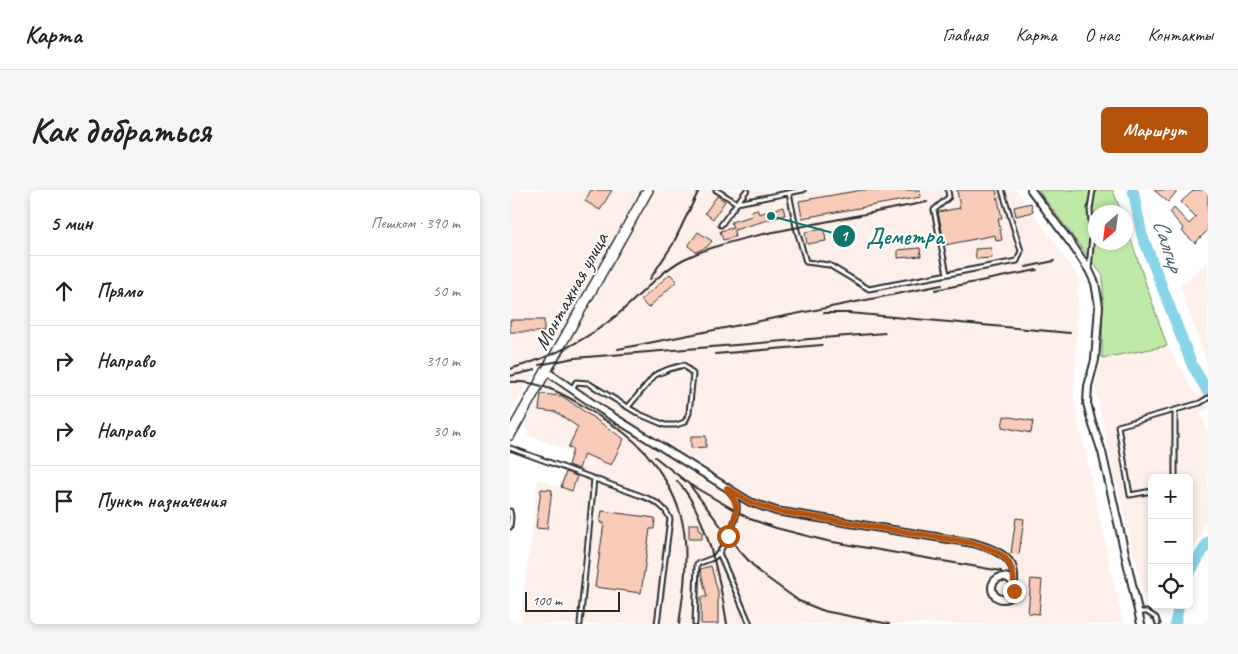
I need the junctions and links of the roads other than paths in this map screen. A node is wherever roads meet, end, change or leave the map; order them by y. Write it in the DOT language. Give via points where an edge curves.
graph roads {
  1 [pos="648,190"];
  2 [pos="747,190"];
  3 [pos="803,190"];
  4 [pos="948,190"];
  5 [pos="1002,190"];
  6 [pos="1031,190"];
  7 [pos="1093,190"];
  8 [pos="718,191"];
  9 [pos="789,193"];
  10 [pos="737,203"];
  11 [pos="721,225"];
  12 [pos="1089,270"];
  13 [pos="947,274"];
  14 [pos="546,371"];
  15 [pos="572,389"];
  16 [pos="1208,398"];
  17 [pos="628,407"];
  18 [pos="1175,410"];
  19 [pos="510,435"];
  20 [pos="510,448"];
  21 [pos="1175,474"];
  22 [pos="594,479"];
  23 [pos="727,488"];
  24 [pos="1148,492"];
  25 [pos="510,511"];
  26 [pos="510,527"];
  27 [pos="719,553"];
  28 [pos="1014,584"];
  29 [pos="1138,612"];
  30 [pos="580,624"];
  31 [pos="657,624"];
  32 [pos="695,624"];
  33 [pos="750,624"];
  34 [pos="1141,624"];
  35 [pos="1158,624"];
  1 -- 14 [label="street, Монтажная улица"];
  2 -- 10 [label="lane"];
  3 -- 9 [label="lane"];
  4 -- 13 [label="lane" via="949,197 934,210"];
  5 -- 13 [label="lane" via="1021,250 1018,260"];
  6 -- 12 [label="street"];
  7 -- 12 [label="lane"];
  8 -- 10 [label="lane"];
  9 -- 10 [label="lane"];
  9 -- 13 [label="lane" via="806,262 829,265 869,289"];
  10 -- 11 [label="lane"];
  12 -- 29 [label="street" via="1099,306 1088,403"];
  14 -- 15 [label="street"];
  14 -- 19 [label="street, Монтажная улица"];
  15 -- 17 [label="lane" via="576,382 588,382"];
  15 -- 23 [label="street"];
  16 -- 18 [label="lane"];
  17 -- 17 [label="lane" via="665,425 685,422 693,374 684,365 655,375"];
  18 -- 21 [label="lane"];
  18 -- 24 [label="lane" via="1118,426 1130,495"];
  20 -- 22 [label="lane"];
  22 -- 30 [label="lane"];
  22 -- 31 [label="lane" via="647,498 667,511 670,519"];
  23 -- 27 [label="lane" via="736,501 737,512"];
  23 -- 28 [label="street" via="750,502 776,511 973,543 991,549 1012,565"];
  25 -- 26 [label="lane"];
  27 -- 32 [label="lane" via="698,564"];
  27 -- 33 [label="lane"];
  29 -- 34 [label="street"];
  29 -- 35 [label="lane" via="1147,612 1156,618"];
}
